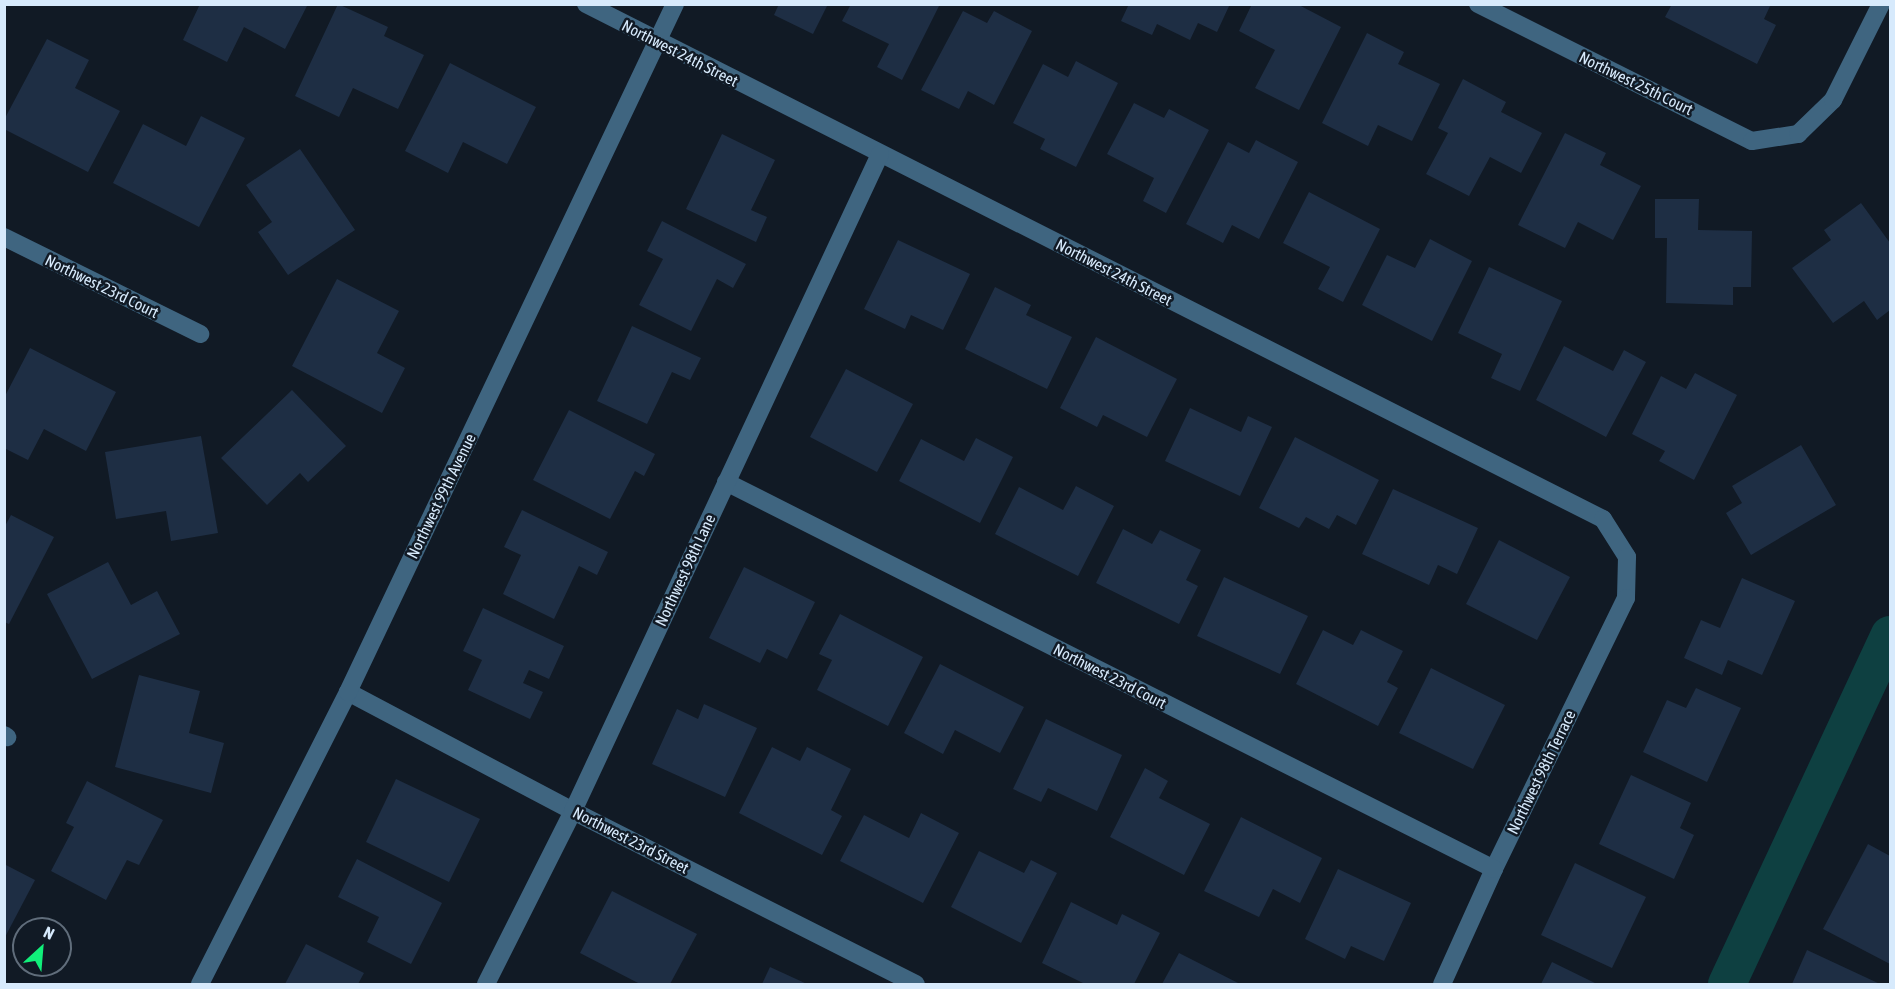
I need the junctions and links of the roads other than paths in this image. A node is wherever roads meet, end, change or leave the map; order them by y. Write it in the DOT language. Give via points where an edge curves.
graph roads {
  1 [pos="586,4"];
  2 [pos="675,4"];
  3 [pos="1478,4"];
  4 [pos="1881,4"];
  5 [pos="658,42"];
  6 [pos="880,154"];
  7 [pos="4,237"];
  8 [pos="200,334"];
  9 [pos="726,482"];
  10 [pos="1627,557"];
  11 [pos="348,692"];
  12 [pos="573,811"];
  13 [pos="1494,869"];
  14 [pos="200,984"];
  15 [pos="486,984"];
  16 [pos="916,984"];
  17 [pos="1442,984"];
  1 -- 5 [label="street, Northwest 24th Street"];
  2 -- 5 [label="street, Northwest 99th Avenue"];
  3 -- 4 [label="street, Northwest 25th Court" via="1752,141 1798,134 1833,100"];
  5 -- 6 [label="street, Northwest 24th Street"];
  5 -- 11 [label="street, Northwest 99th Avenue"];
  6 -- 9 [label="street, Northwest 98th Lane"];
  6 -- 10 [label="street, Northwest 24th Street" via="1603,519"];
  7 -- 8 [label="street, Northwest 23rd Court"];
  9 -- 12 [label="street, Northwest 98th Lane"];
  9 -- 13 [label="street, Northwest 23rd Court"];
  10 -- 13 [label="street, Northwest 98th Terrace" via="1626,598"];
  11 -- 12 [label="street, Northwest 23rd Street"];
  11 -- 14 [label="street, Northwest 99th Avenue"];
  12 -- 15 [label="street, Northwest 98th Lane"];
  12 -- 16 [label="street, Northwest 23rd Street"];
  13 -- 17 [label="street, Northwest 98th Terrace"];
}
